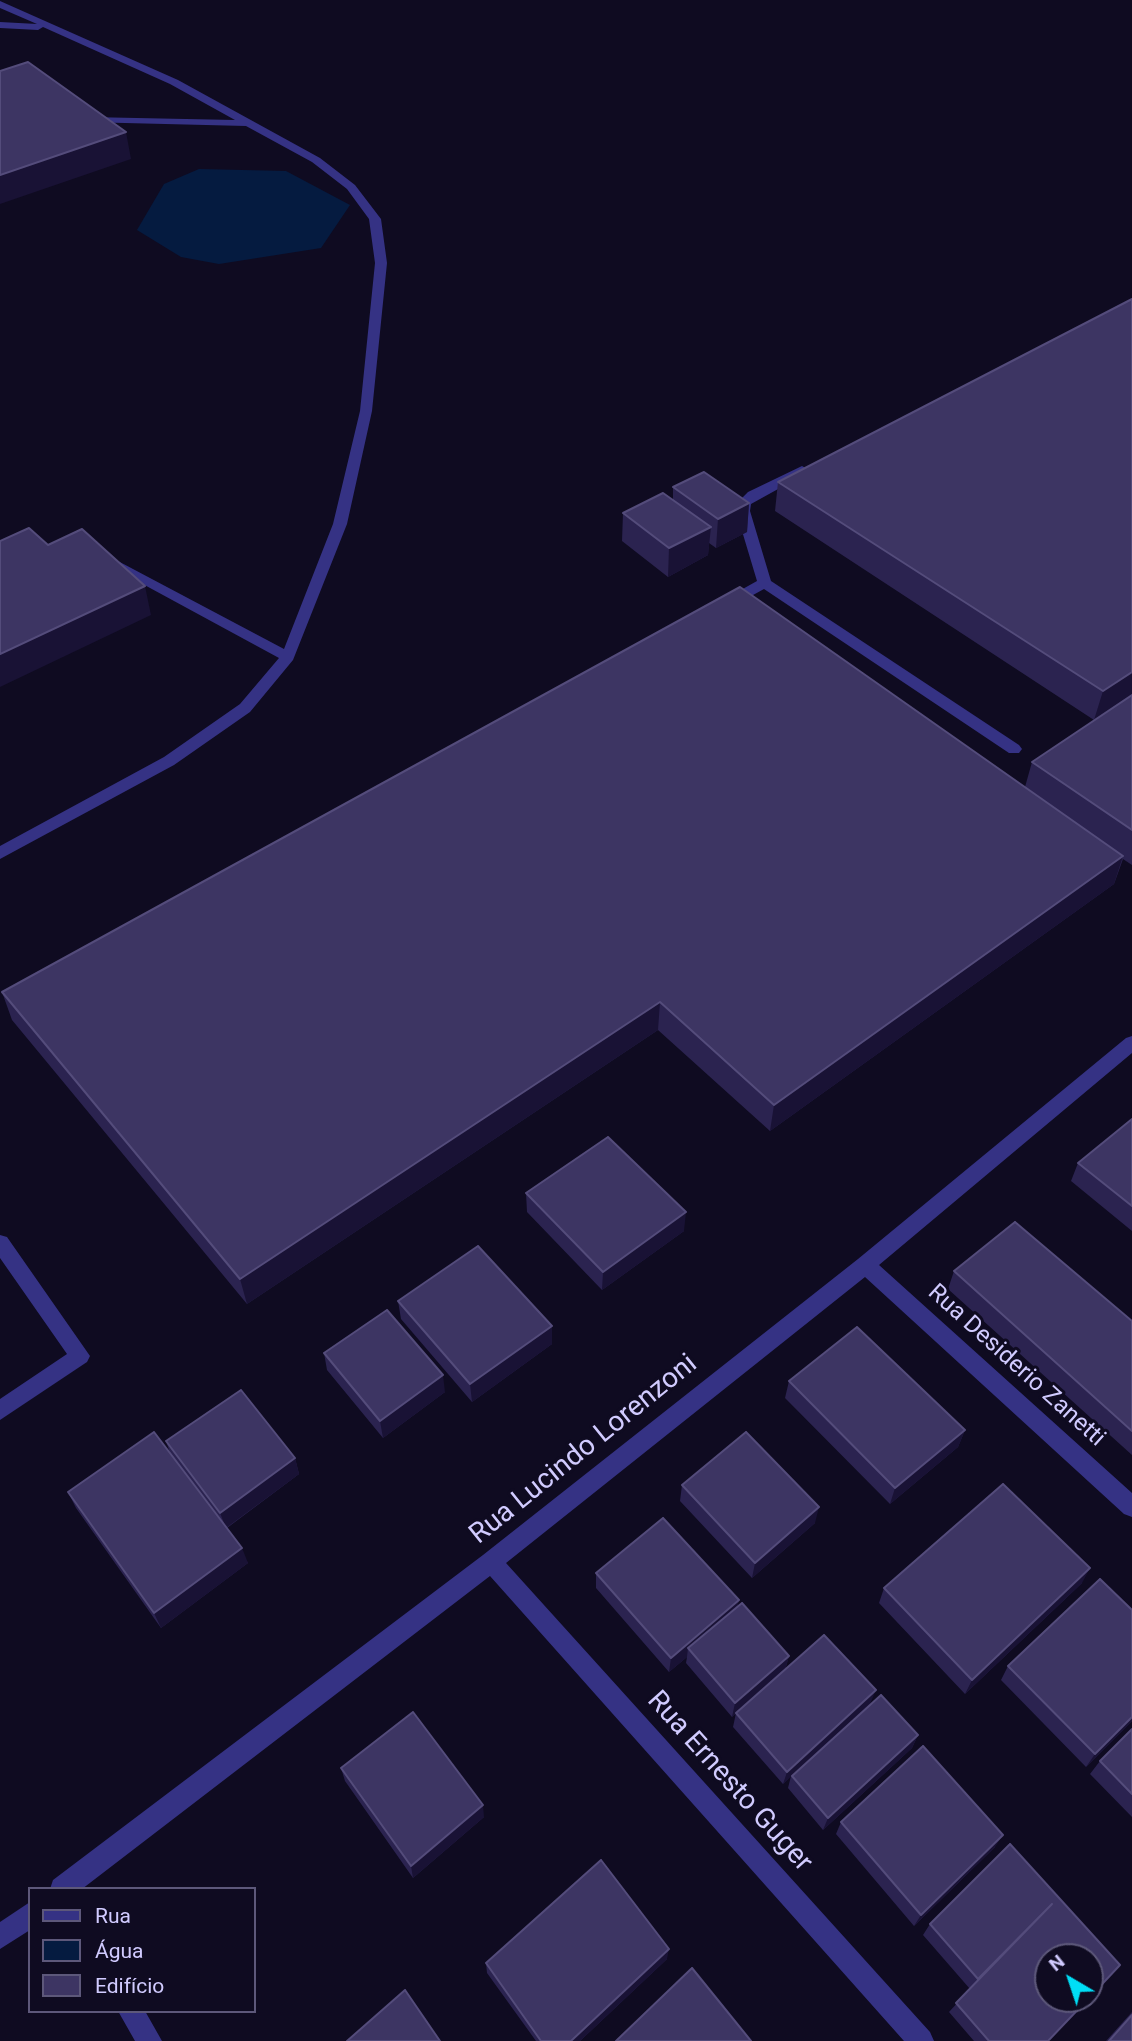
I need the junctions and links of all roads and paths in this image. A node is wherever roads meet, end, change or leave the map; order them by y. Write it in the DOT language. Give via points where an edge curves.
graph roads {
  1 [pos="0,4"];
  2 [pos="0,25"];
  3 [pos="45,27"];
  4 [pos="88,120"];
  5 [pos="251,123"];
  6 [pos="814,464"];
  7 [pos="101,558"];
  8 [pos="765,583"];
  9 [pos="718,609"];
  10 [pos="288,657"];
  11 [pos="1014,749"];
  12 [pos="0,853"];
  13 [pos="1132,1043"];
  14 [pos="0,1243"];
  15 [pos="865,1265"];
  16 [pos="0,1411"];
  17 [pos="1132,1507"];
  18 [pos="491,1562"];
  19 [pos="65,1887"];
  20 [pos="28,1916"];
  21 [pos="0,1937"];
  22 [pos="132,2013"];
  23 [pos="149,2041"];
  24 [pos="922,2041"];
  1 -- 3 [label="street"];
  2 -- 3 [label="street"];
  3 -- 5 [label="street" via="174,82"];
  4 -- 5 [label="street"];
  5 -- 10 [label="street" via="316,160 351,187 375,219 381,263 366,411 340,524"];
  6 -- 8 [label="street" via="744,503"];
  7 -- 10 [label="street"];
  8 -- 9 [label="street"];
  8 -- 11 [label="street"];
  10 -- 12 [label="street" via="245,708 169,761"];
  13 -- 15 [label="street, Rua Lucindo Lorenzoni"];
  14 -- 16 [label="street" via="80,1356"];
  15 -- 17 [label="street, Rua Desiderio Zanetti"];
  15 -- 18 [label="street, Rua Lucindo Lorenzoni"];
  18 -- 19 [label="street, Rua Lucindo Lorenzoni"];
  18 -- 24 [label="street, Rua Ernesto Guger"];
  20 -- 21 [label="street"];
  22 -- 23 [label="street"];
}
